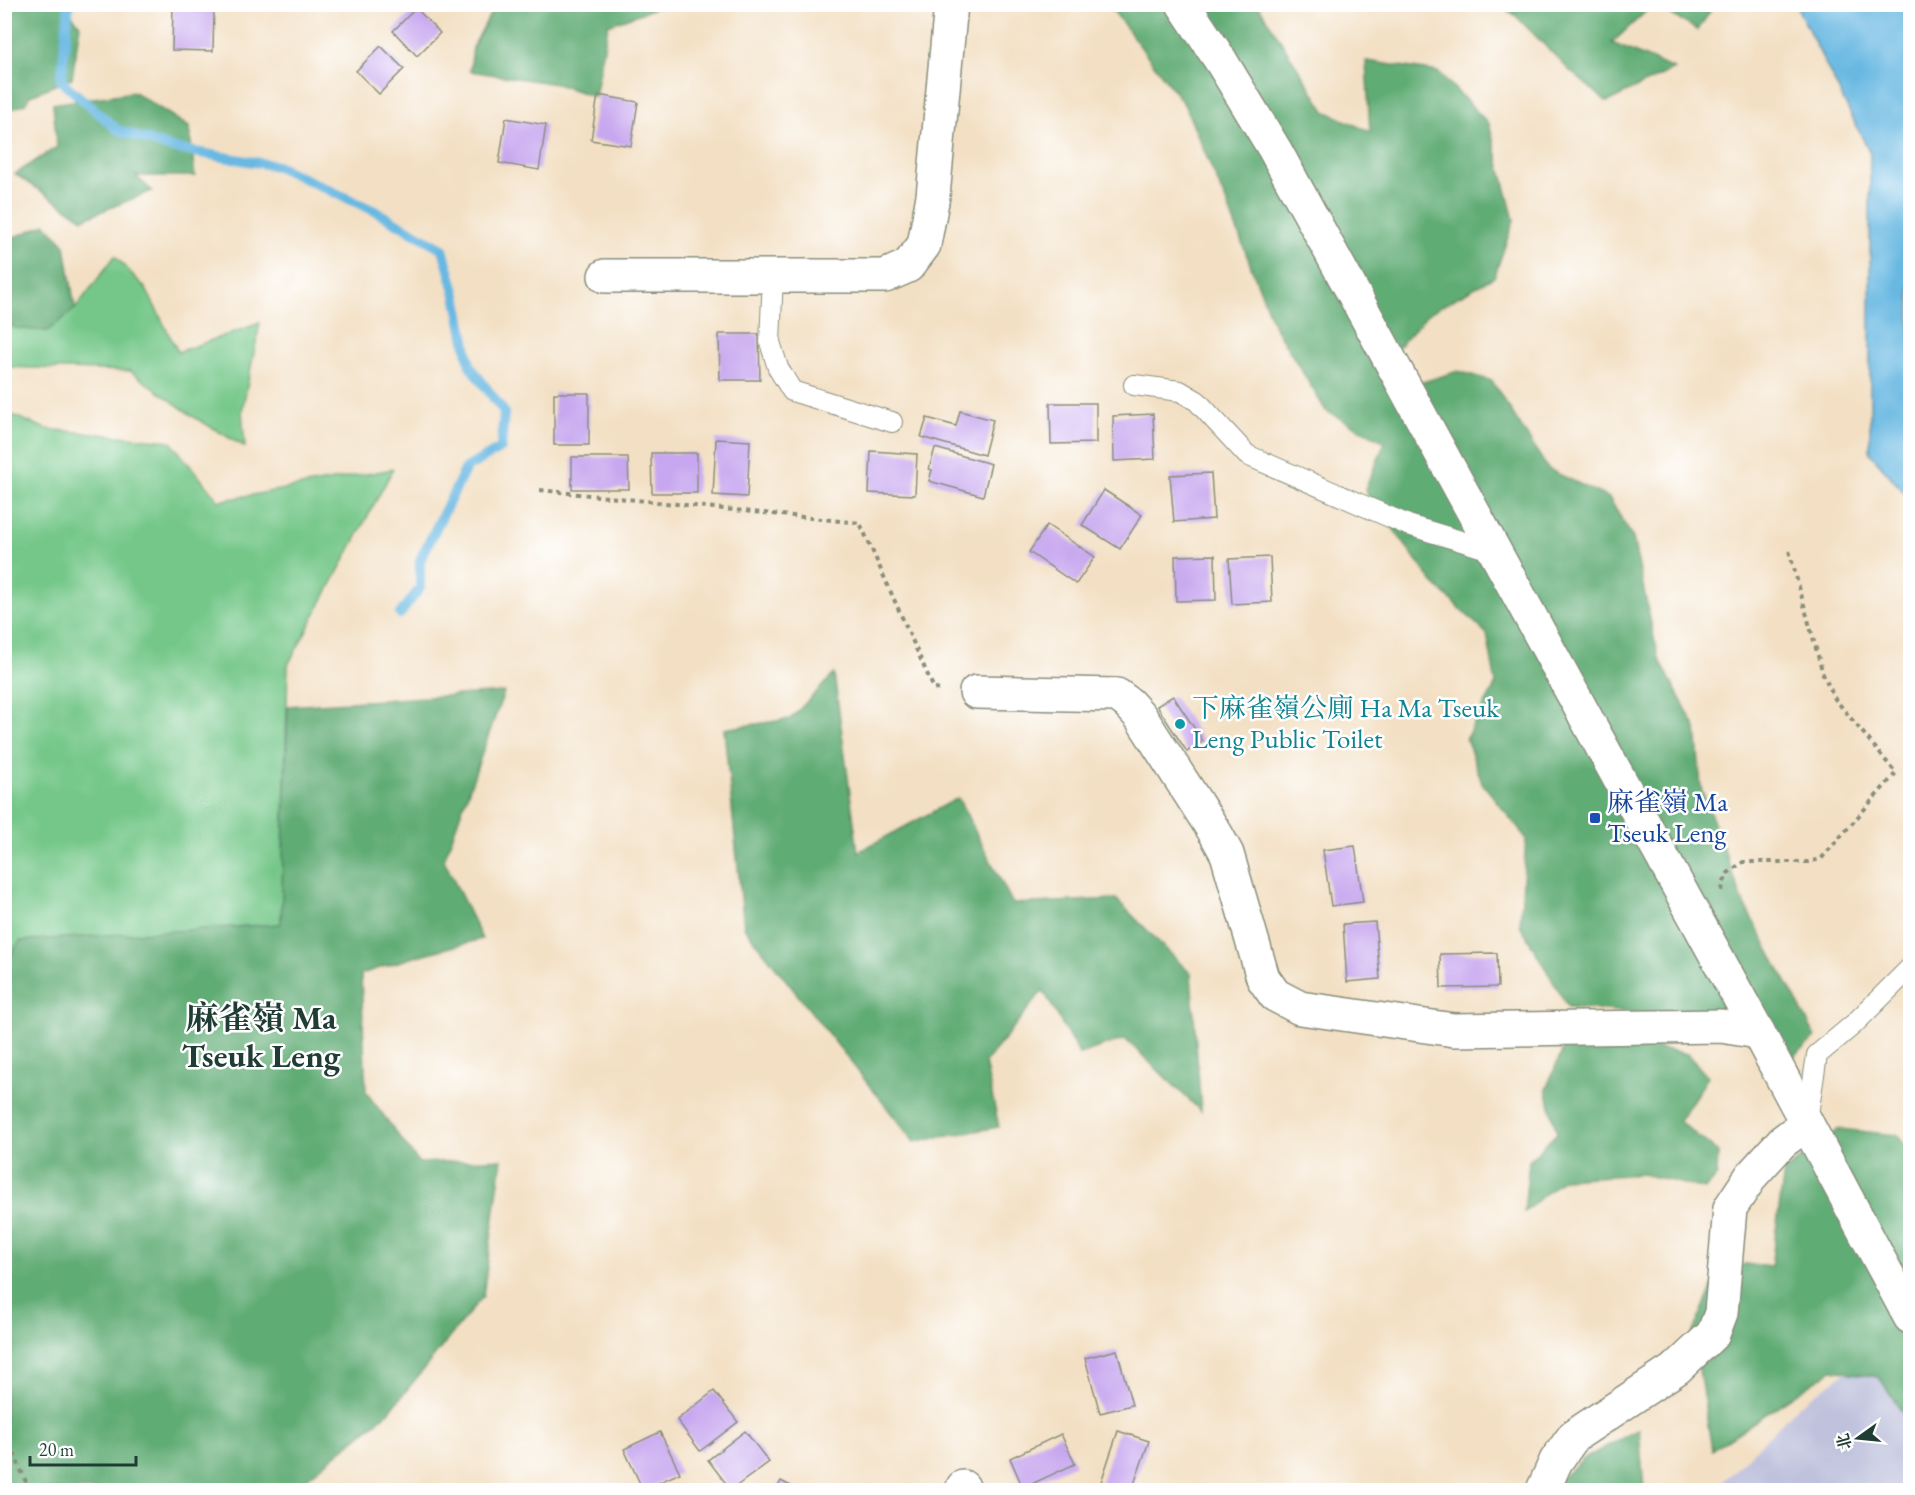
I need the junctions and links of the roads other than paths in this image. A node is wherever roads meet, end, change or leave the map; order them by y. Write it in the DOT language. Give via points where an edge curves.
graph roads {
  1 [pos="951,4"];
  2 [pos="1183,4"];
  3 [pos="605,276"];
  4 [pos="773,276"];
  5 [pos="1134,385"];
  6 [pos="892,422"];
  7 [pos="1494,551"];
  8 [pos="976,692"];
  9 [pos="1911,968"];
  10 [pos="1758,1032"];
  11 [pos="1806,1124"];
  12 [pos="1911,1317"];
  13 [pos="1544,1491"];
  1 -- 4 [label="street" via="933,196 924,245 908,266 885,276"];
  2 -- 7 [label="street" via="1275,150"];
  3 -- 4 [label="street"];
  4 -- 6 [label="lane" via="770,342 778,368 792,392"];
  5 -- 7 [label="lane" via="1180,391 1197,401 1247,456 1408,525"];
  7 -- 10 [label="street"];
  8 -- 10 [label="street" via="1117,695 1128,703 1227,854 1263,978 1275,995 1300,1008 1454,1030 1720,1026"];
  9 -- 11 [label="lane" via="1816,1055"];
  10 -- 11 [label="street"];
  11 -- 12 [label="street"];
  11 -- 13 [label="street" via="1782,1142 1752,1175 1730,1208 1721,1313 1713,1334 1677,1368 1574,1436 1556,1461"];
}
